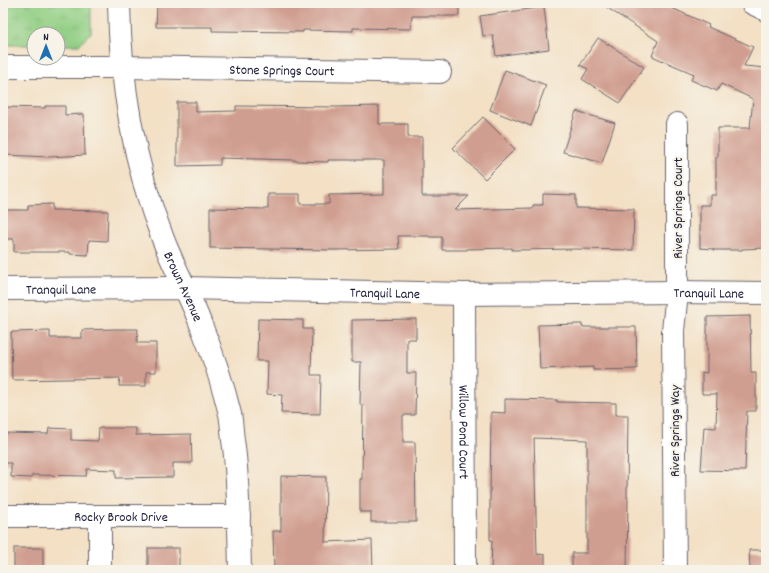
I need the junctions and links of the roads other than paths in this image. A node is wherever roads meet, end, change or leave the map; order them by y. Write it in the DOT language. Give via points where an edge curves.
graph roads {
  1 [pos="119,3"];
  2 [pos="752,3"];
  3 [pos="766,10"];
  4 [pos="3,67"];
  5 [pos="124,67"];
  6 [pos="440,72"];
  7 [pos="677,124"];
  8 [pos="185,288"];
  9 [pos="3,289"];
  10 [pos="678,292"];
  11 [pos="766,293"];
  12 [pos="464,294"];
  13 [pos="3,516"];
  14 [pos="100,516"];
  15 [pos="239,516"];
  16 [pos="100,570"];
  17 [pos="240,570"];
  18 [pos="465,570"];
  19 [pos="675,570"];
  1 -- 5 [label="street, Brown Avenue" via="119,29"];
  2 -- 3 [label="street"];
  4 -- 5 [label="street, Stone Springs Court"];
  5 -- 6 [label="street, Stone Springs Court"];
  5 -- 8 [label="street, Brown Avenue" via="129,112 149,199 163,240"];
  7 -- 10 [label="street, River Springs Court"];
  8 -- 9 [label="street, Tranquil Lane"];
  8 -- 12 [label="street, Tranquil Lane"];
  8 -- 15 [label="street, Brown Avenue" via="201,324 230,414"];
  10 -- 11 [label="street, Tranquil Lane"];
  10 -- 12 [label="street, Tranquil Lane"];
  10 -- 19 [label="street, River Springs Way" via="673,331"];
  12 -- 18 [label="street, Willow Pond Court"];
  13 -- 14 [label="street, Rocky Brook Drive"];
  14 -- 15 [label="street, Rocky Brook Drive"];
  14 -- 16 [label="street"];
  15 -- 17 [label="street, Brown Avenue"];
}
